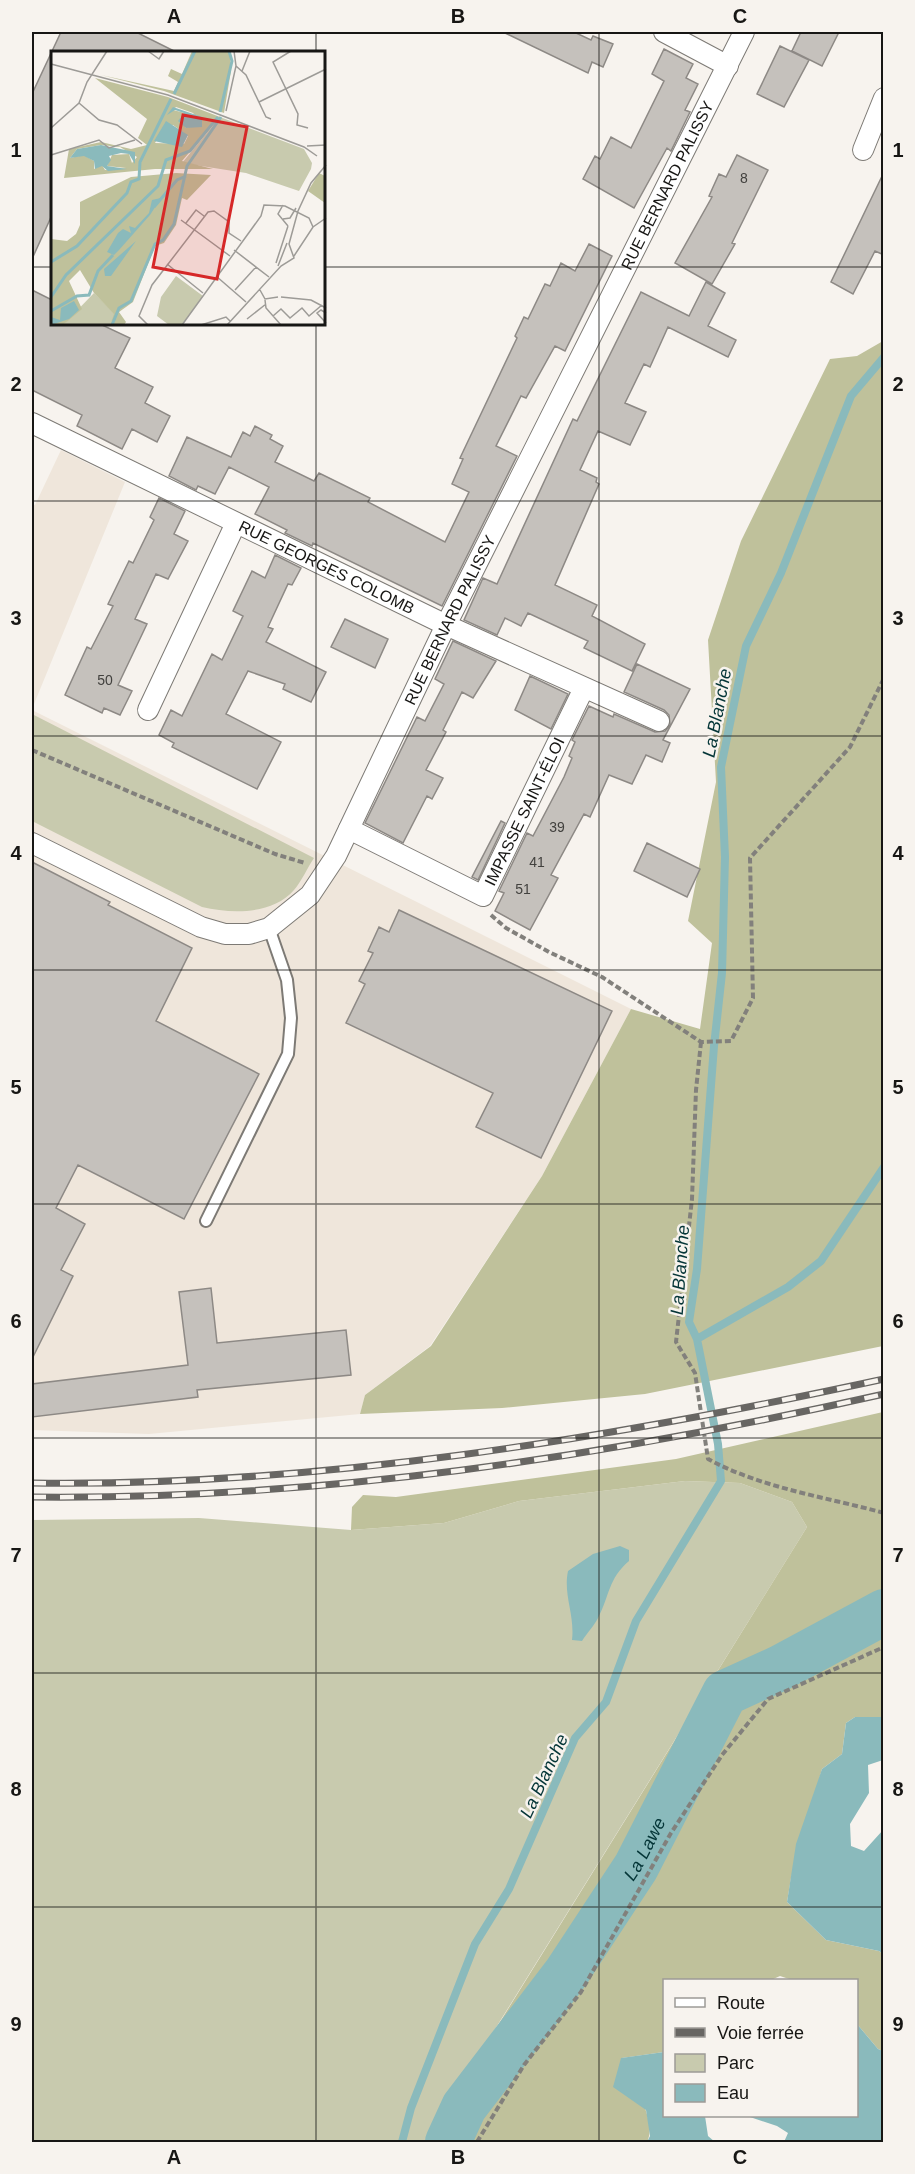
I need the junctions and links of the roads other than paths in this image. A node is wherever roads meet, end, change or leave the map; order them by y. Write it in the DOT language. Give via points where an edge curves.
graph roads {
  1 [pos="664,32"];
  2 [pos="744,32"];
  3 [pos="728,66"];
  4 [pos="884,98"];
  5 [pos="863,150"];
  6 [pos="32,423"];
  7 [pos="236,523"];
  8 [pos="446,625"];
  9 [pos="584,688"];
  10 [pos="148,710"];
  11 [pos="659,721"];
  12 [pos="349,829"];
  13 [pos="32,843"];
  14 [pos="269,928"];
  15 [pos="206,1221"];
  1 -- 3 [label="street"];
  2 -- 3 [label="street, RUE BERNARD PALISSY"];
  3 -- 8 [label="street, RUE BERNARD PALISSY"];
  4 -- 5 [label="street"];
  6 -- 7 [label="street, RUE GEORGES COLOMB"];
  7 -- 8 [label="street, RUE GEORGES COLOMB"];
  7 -- 10 [label="street"];
  8 -- 9 [label="street, RUE GEORGES COLOMB"];
  8 -- 12 [label="street, RUE BERNARD PALISSY"];
  9 -- 11 [label="street, RUE GEORGES COLOMB"];
  9 -- 12 [label="street, IMPASSE SAINT-ÉLOI" via="483,896"];
  12 -- 14 [label="street, RUE BERNARD PALISSY" via="310,895"];
  13 -- 14 [label="street, RUE BERNARD PALISSY" via="201,927 225,934 249,934"];
  14 -- 15 [label="lane" via="287,980 291,1018 288,1054"];
}
